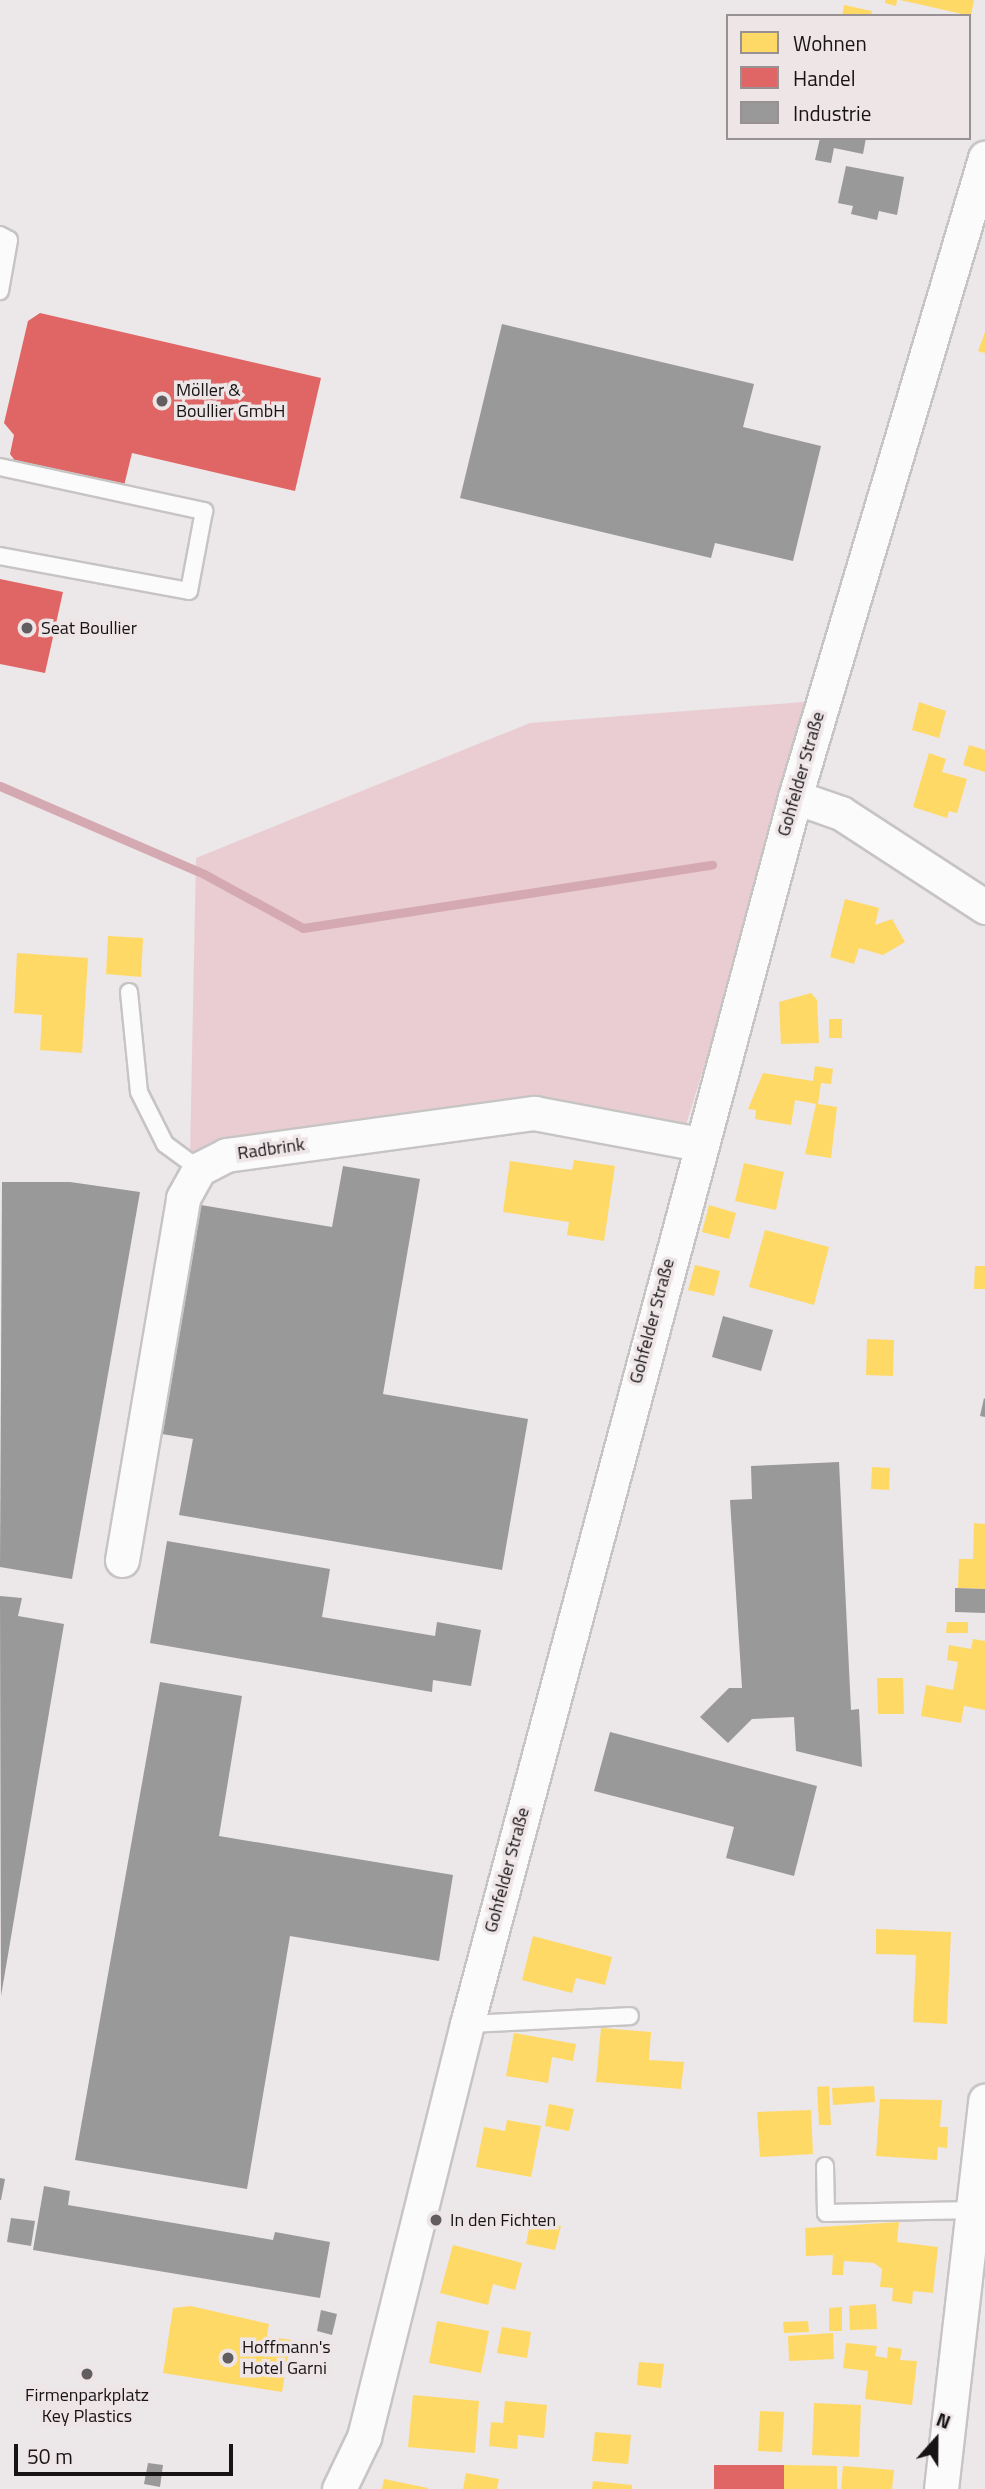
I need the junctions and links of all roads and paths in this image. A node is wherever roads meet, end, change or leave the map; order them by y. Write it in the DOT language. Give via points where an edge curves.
graph roads {
  1 [pos="985,158"];
  2 [pos="0,235"];
  3 [pos="0,291"];
  4 [pos="0,467"];
  5 [pos="0,556"];
  6 [pos="795,797"];
  7 [pos="985,907"];
  8 [pos="129,992"];
  9 [pos="699,1144"];
  10 [pos="199,1169"];
  11 [pos="122,1560"];
  12 [pos="630,2016"];
  13 [pos="467,2024"];
  14 [pos="985,2100"];
  15 [pos="825,2166"];
  16 [pos="977,2210"];
  17 [pos="339,2489"];
  18 [pos="941,2489"];
  1 -- 6 [label="street, Gohfelder Straße"];
  2 -- 3 [label="lane" via="9,240"];
  4 -- 5 [label="lane" via="204,512 188,591"];
  6 -- 7 [label="street" via="841,813"];
  6 -- 9 [label="street, Gohfelder Straße"];
  8 -- 10 [label="lane" via="143,1102 166,1143"];
  9 -- 10 [label="street, Radbrink" via="534,1113 226,1155"];
  9 -- 13 [label="street, Gohfelder Straße"];
  10 -- 11 [label="street" via="183,1198"];
  12 -- 13 [label="lane"];
  13 -- 17 [label="street, Gohfelder Straße" via="364,2437"];
  14 -- 16 [label="street"];
  15 -- 16 [label="lane" via="825,2213"];
  16 -- 18 [label="street"];
}
